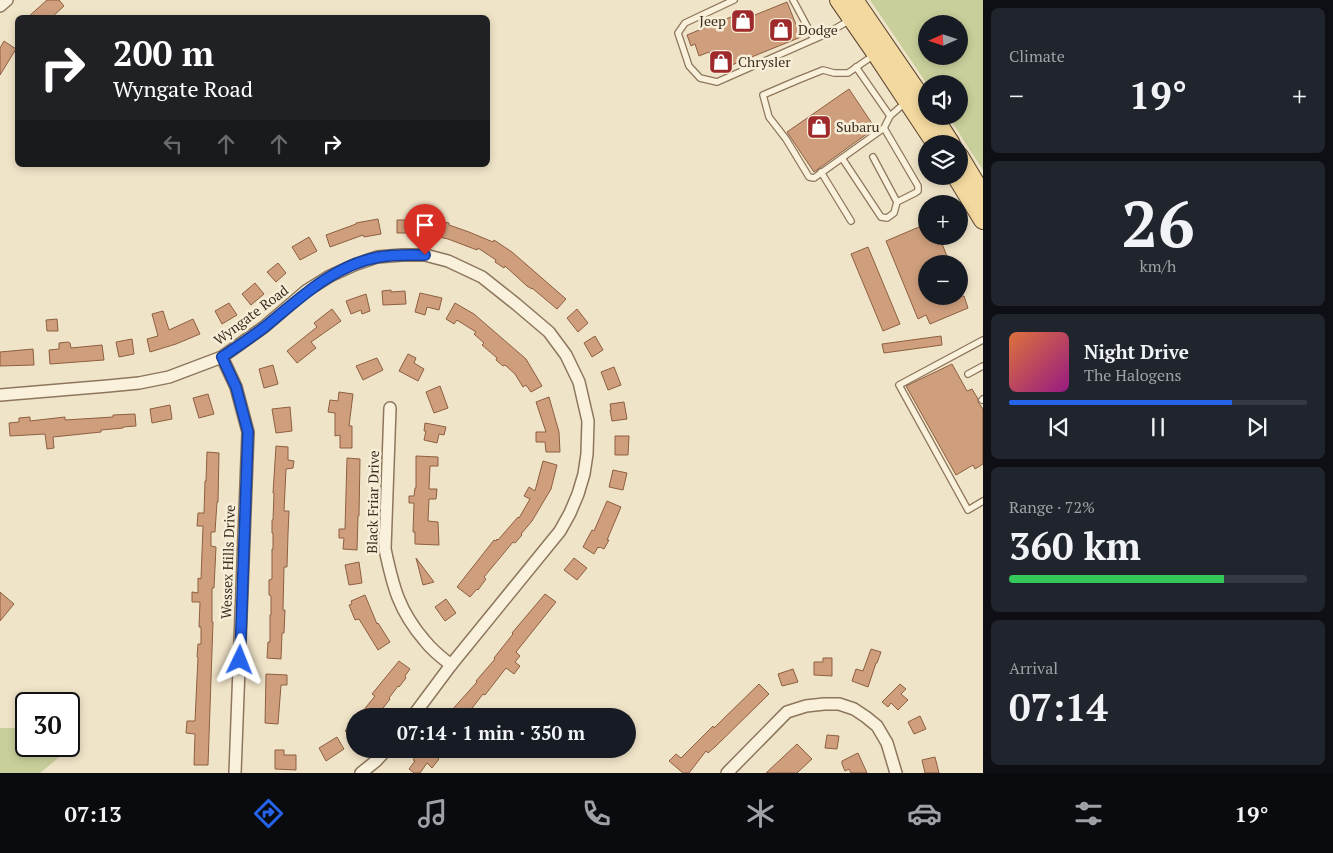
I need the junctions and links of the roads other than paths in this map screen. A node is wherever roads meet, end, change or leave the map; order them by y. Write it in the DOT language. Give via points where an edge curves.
graph roads {
  1 [pos="7,0"];
  2 [pos="793,0"];
  3 [pos="839,0"];
  4 [pos="730,1"];
  5 [pos="0,6"];
  6 [pos="856,10"];
  7 [pos="814,39"];
  8 [pos="881,50"];
  9 [pos="856,67"];
  10 [pos="918,100"];
  11 [pos="890,116"];
  12 [pos="884,128"];
  13 [pos="873,156"];
  14 [pos="842,158"];
  15 [pos="968,171"];
  16 [pos="821,172"];
  17 [pos="962,185"];
  18 [pos="983,196"];
  19 [pos="897,202"];
  20 [pos="983,220"];
  21 [pos="851,221"];
  22 [pos="983,340"];
  23 [pos="222,357"];
  24 [pos="983,366"];
  25 [pos="968,374"];
  26 [pos="0,396"];
  27 [pos="390,408"];
  28 [pos="983,502"];
  29 [pos="451,665"];
  30 [pos="419,708"];
  31 [pos="379,758"];
  32 [pos="236,773"];
  33 [pos="361,773"];
  34 [pos="727,773"];
  35 [pos="896,773"];
  1 -- 5 [label="street"];
  2 -- 7 [label="lane"];
  3 -- 6 [label="main road"];
  4 -- 7 [label="lane" via="685,23 678,33 689,66 700,78 717,82"];
  6 -- 7 [label="lane"];
  6 -- 8 [label="main road"];
  8 -- 9 [label="lane"];
  8 -- 10 [label="main road"];
  9 -- 11 [label="lane"];
  9 -- 16 [label="lane" via="848,73 834,74 823,70 762,95 769,117 809,177 814,178"];
  10 -- 11 [label="lane"];
  11 -- 12 [label="lane"];
  12 -- 14 [label="lane"];
  12 -- 19 [label="lane" via="918,186 914,194"];
  13 -- 19 [label="lane"];
  14 -- 16 [label="lane"];
  14 -- 19 [label="lane" via="881,217 887,218 894,213"];
  15 -- 18 [label="main road"];
  16 -- 21 [label="lane"];
  17 -- 20 [label="main road"];
  22 -- 28 [label="lane" via="899,385 968,510"];
  23 -- 26 [label="street, Wyngate Road" via="169,377 139,383"];
  23 -- 29 [label="street, Wyngate Road" via="330,276 354,264 402,254 440,259 482,277 549,332 566,355 579,382 588,421 584,474 570,513 556,537"];
  23 -- 32 [label="street, Wessex Hills Drive" via="236,387 248,432"];
  24 -- 25 [label="lane"];
  27 -- 29 [label="street, Black Friar Drive" via="385,549 394,590 404,614 426,642"];
  29 -- 30 [label="street, Wyngate Road"];
  31 -- 33 [label="street"];
  34 -- 35 [label="street" via="787,712 824,704 854,709 877,726 888,743"];
}
